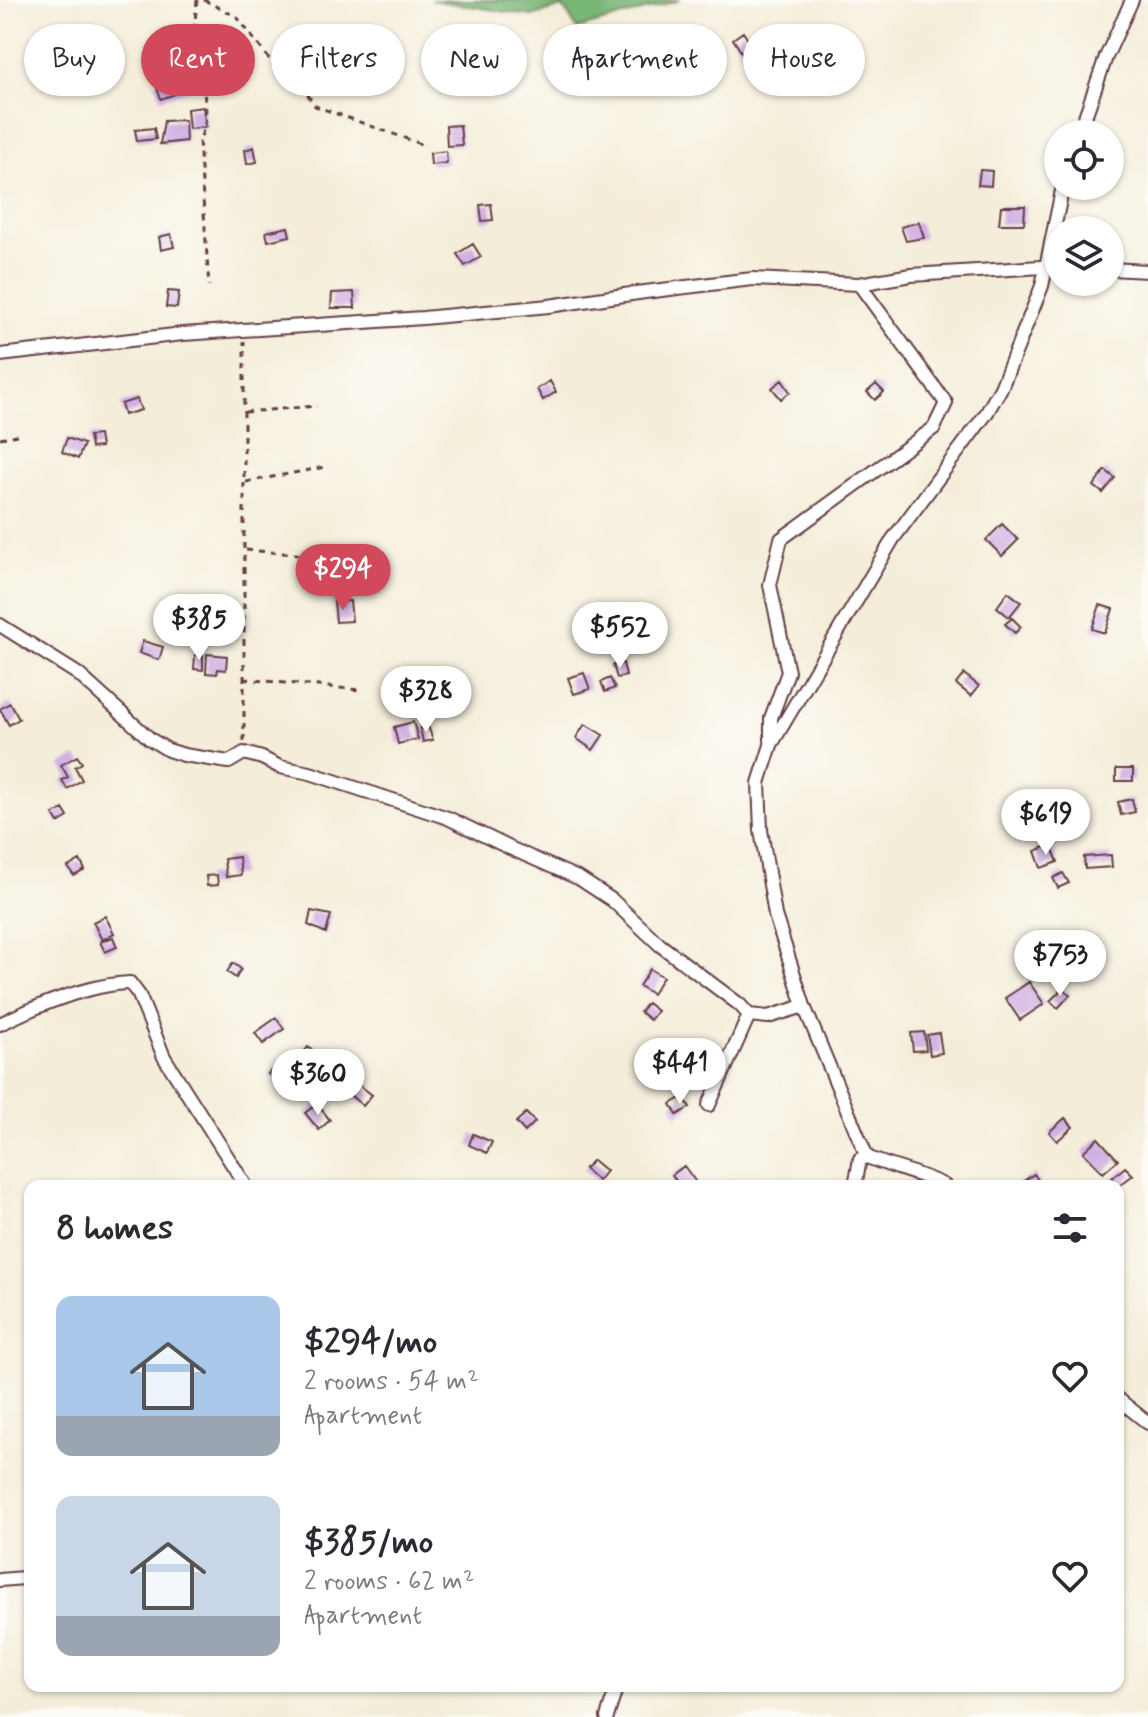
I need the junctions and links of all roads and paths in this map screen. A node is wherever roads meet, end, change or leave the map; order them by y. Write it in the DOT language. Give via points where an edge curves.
graph roads {
  1 [pos="197,0"];
  2 [pos="204,0"];
  3 [pos="1132,0"];
  4 [pos="1084,120"];
  5 [pos="424,145"];
  6 [pos="1044,266"];
  7 [pos="1124,270"];
  8 [pos="1148,271"];
  9 [pos="1044,282"];
  10 [pos="859,284"];
  11 [pos="209,286"];
  12 [pos="244,329"];
  13 [pos="0,355"];
  14 [pos="317,406"];
  15 [pos="245,412"];
  16 [pos="17,435"];
  17 [pos="0,438"];
  18 [pos="325,467"];
  19 [pos="245,482"];
  20 [pos="246,550"];
  21 [pos="330,557"];
  22 [pos="0,625"];
  23 [pos="244,679"];
  24 [pos="360,690"];
  25 [pos="771,745"];
  26 [pos="244,753"];
  27 [pos="804,1006"];
  28 [pos="749,1015"];
  29 [pos="0,1024"];
  30 [pos="709,1105"];
  31 [pos="867,1157"];
  32 [pos="242,1180"];
  33 [pos="856,1180"];
  34 [pos="934,1180"];
  35 [pos="1124,1404"];
  36 [pos="1148,1423"];
  37 [pos="24,1578"];
  38 [pos="0,1580"];
  39 [pos="615,1692"];
  40 [pos="607,1717"];
  1 -- 11 [label="path" via="194,41 204,88 206,127 199,140"];
  2 -- 5 [label="path" via="237,17 276,68 298,79 315,106"];
  3 -- 4 [label="street"];
  6 -- 10 [label="street"];
  7 -- 8 [label="street"];
  9 -- 25 [label="street" via="986,414 893,539"];
  10 -- 12 [label="street" via="752,279 549,306"];
  10 -- 25 [label="street" via="946,403 934,428 781,539 770,585 788,672 771,718"];
  12 -- 13 [label="street"];
  12 -- 15 [label="path"];
  14 -- 15 [label="path"];
  15 -- 19 [label="path"];
  16 -- 17 [label="path"];
  18 -- 19 [label="path"];
  19 -- 20 [label="path"];
  20 -- 21 [label="path"];
  20 -- 23 [label="path"];
  22 -- 26 [label="street" via="78,674 168,750 229,762"];
  23 -- 24 [label="path"];
  23 -- 26 [label="path"];
  25 -- 27 [label="street" via="759,783 761,830 775,915"];
  26 -- 28 [label="street" via="448,818 580,879"];
  27 -- 28 [label="street" via="768,1017"];
  27 -- 31 [label="street"];
  28 -- 30 [label="street"];
  29 -- 32 [label="street" via="49,1003 130,983 164,1057"];
  31 -- 33 [label="street" via="860,1159"];
  31 -- 34 [label="street"];
  35 -- 36 [label="street"];
  37 -- 38 [label="street"];
  39 -- 40 [label="street"];
}
